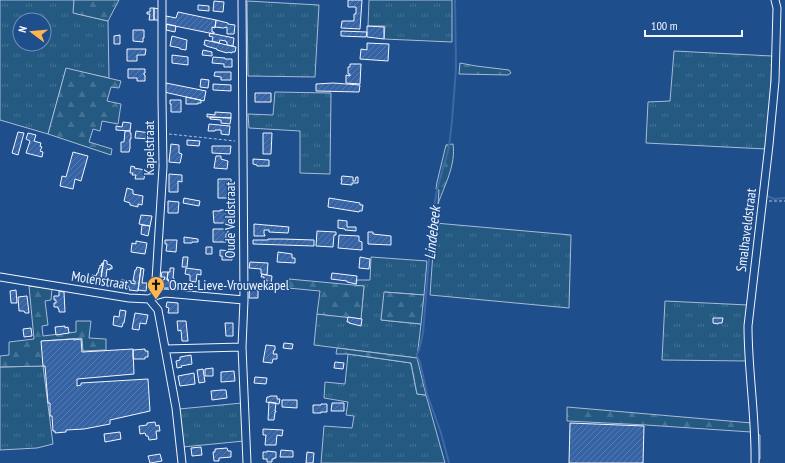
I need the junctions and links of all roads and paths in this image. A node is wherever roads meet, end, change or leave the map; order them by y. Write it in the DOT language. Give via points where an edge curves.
graph roads {
  1 [pos="162,0"];
  2 [pos="242,0"];
  3 [pos="775,0"];
  4 [pos="162,133"];
  5 [pos="243,141"];
  6 [pos="763,198"];
  7 [pos="785,202"];
  8 [pos="0,277"];
  9 [pos="152,297"];
  10 [pos="244,300"];
  11 [pos="242,347"];
  12 [pos="166,349"];
  13 [pos="182,463"];
  14 [pos="248,463"];
  15 [pos="754,463"];
  1 -- 4 [label="street, Kapelstraat"];
  2 -- 5 [label="street, Oude Veldstraat"];
  3 -- 6 [label="street, Smalhaveldstraat" via="775,81"];
  4 -- 5 [label="path"];
  4 -- 9 [label="street, Kapelstraat" via="163,167"];
  5 -- 10 [label="street, Oude Veldstraat"];
  6 -- 7 [label="path"];
  6 -- 15 [label="street, Smalhaveldstraat" via="748,326"];
  8 -- 9 [label="street, Molenstraat" via="129,298"];
  9 -- 10 [label="street, Molenstraat" via="165,293"];
  9 -- 12 [label="street" via="158,310"];
  10 -- 11 [label="street, Oude Veldstraat"];
  11 -- 12 [label="street"];
  11 -- 14 [label="street, Oude Veldstraat"];
  12 -- 13 [label="street"];
}
